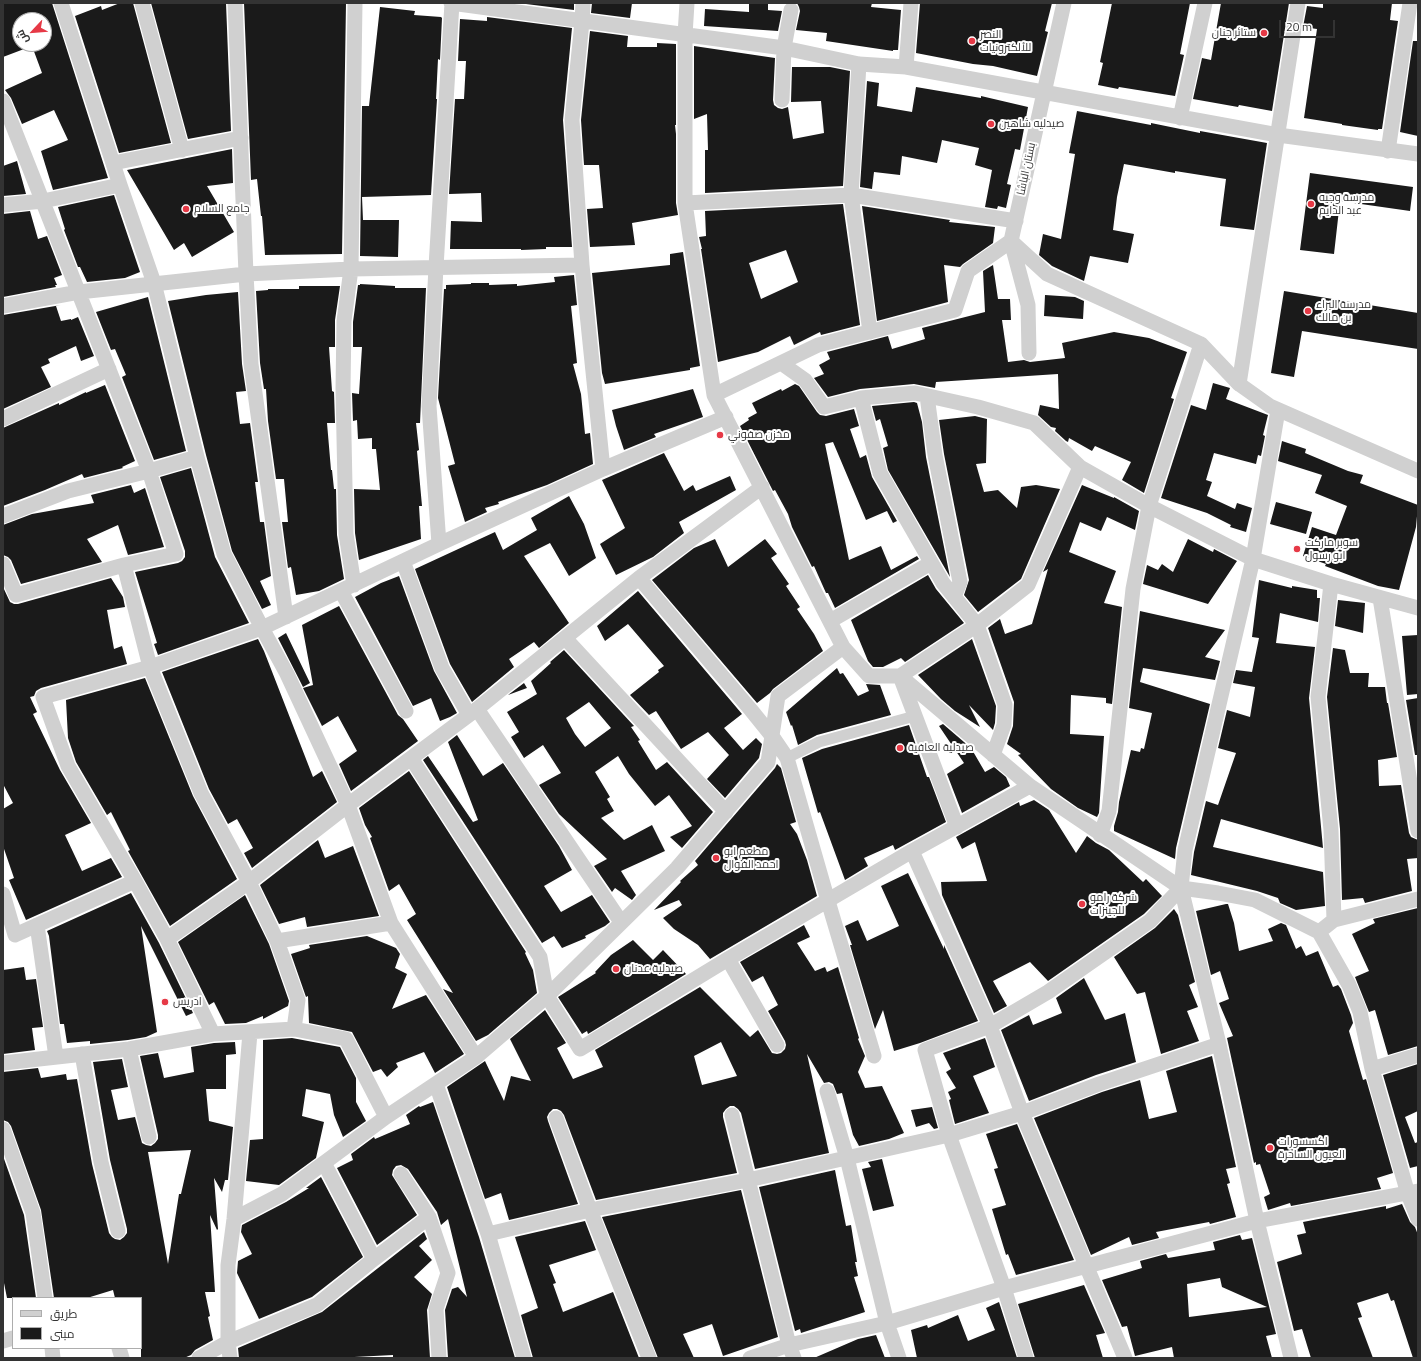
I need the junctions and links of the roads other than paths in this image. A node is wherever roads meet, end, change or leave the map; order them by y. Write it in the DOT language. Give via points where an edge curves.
graph roads {
  1 [pos="61,3"];
  2 [pos="142,3"];
  3 [pos="235,3"];
  4 [pos="355,3"];
  5 [pos="452,3"];
  6 [pos="583,3"];
  7 [pos="687,3"];
  8 [pos="911,3"];
  9 [pos="1064,3"];
  10 [pos="1205,3"];
  11 [pos="1298,3"];
  12 [pos="1410,3"];
  13 [pos="791,10"];
  14 [pos="582,22"];
  15 [pos="686,35"];
  16 [pos="784,48"];
  17 [pos="859,64"];
  18 [pos="906,67"];
  19 [pos="1044,93"];
  20 [pos="3,100"];
  21 [pos="782,100"];
  22 [pos="1180,118"];
  23 [pos="1278,135"];
  24 [pos="241,138"];
  25 [pos="182,150"];
  26 [pos="1388,151"];
  27 [pos="1418,154"];
  28 [pos="113,163"];
  29 [pos="120,185"];
  30 [pos="851,195"];
  31 [pos="43,202"];
  32 [pos="685,203"];
  33 [pos="3,206"];
  34 [pos="1016,221"];
  35 [pos="1011,242"];
  36 [pos="582,265"];
  37 [pos="436,267"];
  38 [pos="351,269"];
  39 [pos="246,274"];
  40 [pos="154,283"];
  41 [pos="78,292"];
  42 [pos="3,306"];
  43 [pos="870,332"];
  44 [pos="1201,344"];
  45 [pos="1029,353"];
  46 [pos="781,363"];
  47 [pos="109,369"];
  48 [pos="1239,384"];
  49 [pos="714,395"];
  50 [pos="927,396"];
  51 [pos="861,398"];
  52 [pos="1278,410"];
  53 [pos="726,417"];
  54 [pos="3,419"];
  55 [pos="197,456"];
  56 [pos="1080,467"];
  57 [pos="603,469"];
  58 [pos="149,471"];
  59 [pos="1418,471"];
  60 [pos="762,488"];
  61 [pos="1149,506"];
  62 [pos="3,516"];
  63 [pos="439,544"];
  64 [pos="1253,560"];
  65 [pos="402,561"];
  66 [pos="931,563"];
  67 [pos="3,564"];
  68 [pos="124,565"];
  69 [pos="639,578"];
  70 [pos="1331,584"];
  71 [pos="347,588"];
  72 [pos="954,597"];
  73 [pos="1380,598"];
  74 [pos="1418,608"];
  75 [pos="286,617"];
  76 [pos="830,620"];
  77 [pos="976,625"];
  78 [pos="262,628"];
  79 [pos="565,638"];
  80 [pos="843,647"];
  81 [pos="150,667"];
  82 [pos="900,676"];
  83 [pos="406,711"];
  84 [pos="473,712"];
  85 [pos="915,716"];
  86 [pos="772,736"];
  87 [pos="993,755"];
  88 [pos="411,758"];
  89 [pos="787,758"];
  90 [pos="1030,786"];
  91 [pos="348,805"];
  92 [pos="726,812"];
  93 [pos="957,826"];
  94 [pos="1418,831"];
  95 [pos="1100,835"];
  96 [pos="912,852"];
  97 [pos="135,881"];
  98 [pos="249,882"];
  99 [pos="1181,888"];
  100 [pos="3,894"];
  101 [pos="1418,900"];
  102 [pos="828,901"];
  103 [pos="1334,920"];
  104 [pos="391,922"];
  105 [pos="621,922"];
  106 [pos="37,925"];
  107 [pos="1319,932"];
  108 [pos="167,938"];
  109 [pos="277,941"];
  110 [pos="728,958"];
  111 [pos="547,996"];
  112 [pos="990,1026"];
  113 [pos="294,1029"];
  114 [pos="250,1033"];
  115 [pos="213,1034"];
  116 [pos="1219,1044"];
  117 [pos="777,1045"];
  118 [pos="129,1050"];
  119 [pos="82,1054"];
  120 [pos="1418,1055"];
  121 [pos="874,1056"];
  122 [pos="56,1057"];
  123 [pos="476,1057"];
  124 [pos="3,1063"];
  125 [pos="1372,1069"];
  126 [pos="436,1084"];
  127 [pos="827,1091"];
  128 [pos="1022,1113"];
  129 [pos="732,1116"];
  130 [pos="386,1117"];
  131 [pos="556,1118"];
  132 [pos="3,1129"];
  133 [pos="949,1135"];
  134 [pos="149,1138"];
  135 [pos="847,1158"];
  136 [pos="324,1163"];
  137 [pos="401,1174"];
  138 [pos="748,1180"];
  139 [pos="1413,1192"];
  140 [pos="590,1210"];
  141 [pos="429,1217"];
  142 [pos="1418,1219"];
  143 [pos="234,1220"];
  144 [pos="1257,1221"];
  145 [pos="118,1231"];
  146 [pos="488,1234"];
  147 [pos="374,1259"];
  148 [pos="1088,1267"];
  149 [pos="1004,1288"];
  150 [pos="45,1297"];
  151 [pos="887,1323"];
  152 [pos="228,1342"];
  153 [pos="792,1352"];
  154 [pos="199,1358"];
  155 [pos="230,1358"];
  156 [pos="439,1358"];
  157 [pos="524,1358"];
  158 [pos="649,1358"];
  159 [pos="750,1358"];
  160 [pos="899,1358"];
  161 [pos="1026,1358"];
  162 [pos="1125,1358"];
  163 [pos="1291,1358"];
  1 -- 28 [label="street"];
  2 -- 25 [label="street"];
  3 -- 24 [label="street"];
  4 -- 38 [label="street"];
  5 -- 14 [label="street"];
  5 -- 37 [label="street"];
  6 -- 14 [label="street"];
  7 -- 15 [label="street"];
  8 -- 18 [label="street"];
  9 -- 19 [label="street, بستان الباشا"];
  10 -- 22 [label="street"];
  11 -- 23 [label="street"];
  12 -- 26 [label="street"];
  13 -- 16 [label="street"];
  14 -- 15 [label="street"];
  14 -- 36 [label="street" via="572,120"];
  15 -- 16 [label="street"];
  15 -- 32 [label="street"];
  16 -- 17 [label="street"];
  16 -- 21 [label="street"];
  17 -- 18 [label="street"];
  17 -- 30 [label="street"];
  18 -- 19 [label="street"];
  19 -- 22 [label="street"];
  19 -- 34 [label="street, بستان الباشا"];
  20 -- 31 [label="street"];
  22 -- 23 [label="street"];
  23 -- 26 [label="street"];
  23 -- 48 [label="street"];
  24 -- 25 [label="street"];
  24 -- 39 [label="street"];
  25 -- 28 [label="street"];
  26 -- 27 [label="street"];
  28 -- 29 [label="street"];
  29 -- 31 [label="street"];
  29 -- 40 [label="street"];
  30 -- 32 [label="street"];
  30 -- 34 [label="street"];
  30 -- 43 [label="street"];
  31 -- 33 [label="street"];
  31 -- 41 [label="street"];
  32 -- 49 [label="street"];
  34 -- 35 [label="street, بستان الباشا"];
  35 -- 43 [label="street" via="968,271 955,310"];
  35 -- 44 [label="street" via="1047,274"];
  35 -- 45 [label="street" via="1028,305"];
  36 -- 37 [label="street"];
  36 -- 57 [label="street"];
  37 -- 38 [label="street"];
  37 -- 63 [label="street" via="429,406"];
  38 -- 39 [label="street"];
  38 -- 71 [label="street" via="344,320 343,389"];
  39 -- 40 [label="street"];
  39 -- 75 [label="street" via="251,364"];
  40 -- 41 [label="street"];
  40 -- 55 [label="street"];
  41 -- 42 [label="street"];
  41 -- 47 [label="street"];
  43 -- 46 [label="street" via="818,345"];
  44 -- 48 [label="street"];
  44 -- 61 [label="street"];
  46 -- 49 [label="street"];
  46 -- 51 [label="street" via="804,380 824,407"];
  47 -- 54 [label="street"];
  47 -- 58 [label="street"];
  48 -- 52 [label="street"];
  49 -- 53 [label="street"];
  50 -- 51 [label="street" via="915,393"];
  50 -- 56 [label="street" via="1034,423"];
  50 -- 72 [label="street" via="935,455 960,582"];
  51 -- 66 [label="street" via="880,473"];
  52 -- 59 [label="street"];
  52 -- 64 [label="street"];
  53 -- 57 [label="street"];
  53 -- 60 [label="street"];
  55 -- 58 [label="street"];
  55 -- 78 [label="street" via="224,554"];
  56 -- 61 [label="street"];
  56 -- 77 [label="street" via="1028,585"];
  57 -- 63 [label="street"];
  58 -- 62 [label="street" via="68,491"];
  58 -- 68 [label="street" via="176,554"];
  60 -- 69 [label="street"];
  60 -- 76 [label="street"];
  61 -- 64 [label="street"];
  61 -- 95 [label="street" via="1133,589 1109,811"];
  63 -- 65 [label="street"];
  64 -- 70 [label="street"];
  64 -- 99 [label="street" via="1186,850"];
  65 -- 71 [label="street"];
  65 -- 84 [label="street" via="442,668"];
  66 -- 72 [label="street"];
  66 -- 76 [label="street"];
  67 -- 68 [label="street" via="16,595"];
  68 -- 81 [label="street"];
  69 -- 79 [label="street"];
  69 -- 86 [label="street"];
  70 -- 73 [label="street"];
  70 -- 103 [label="street" via="1318,697 1331,830"];
  71 -- 75 [label="street"];
  71 -- 83 [label="street"];
  72 -- 77 [label="street"];
  73 -- 74 [label="street"];
  73 -- 94 [label="street"];
  75 -- 78 [label="street"];
  76 -- 80 [label="street"];
  77 -- 82 [label="street"];
  77 -- 87 [label="street" via="1005,705 1004,725"];
  78 -- 81 [label="street"];
  78 -- 91 [label="street" via="287,674"];
  79 -- 84 [label="street"];
  79 -- 92 [label="street"];
  80 -- 82 [label="street" via="869,676"];
  80 -- 86 [label="street" via="778,696"];
  81 -- 97 [label="street" via="42,697 68,766"];
  81 -- 98 [label="street" via="201,792"];
  82 -- 85 [label="street"];
  82 -- 87 [label="street"];
  84 -- 88 [label="street"];
  84 -- 105 [label="street"];
  85 -- 89 [label="street" via="819,742"];
  85 -- 93 [label="street"];
  86 -- 89 [label="street"];
  86 -- 92 [label="street" via="768,762"];
  87 -- 90 [label="street"];
  88 -- 91 [label="street"];
  88 -- 111 [label="street" via="540,956"];
  89 -- 102 [label="street"];
  90 -- 93 [label="street"];
  90 -- 95 [label="street"];
  91 -- 98 [label="street"];
  91 -- 104 [label="street"];
  92 -- 105 [label="street" via="677,868"];
  93 -- 96 [label="street"];
  95 -- 99 [label="street"];
  96 -- 102 [label="street"];
  96 -- 112 [label="street"];
  97 -- 106 [label="street"];
  97 -- 108 [label="street"];
  98 -- 108 [label="street"];
  98 -- 109 [label="street"];
  99 -- 107 [label="street" via="1255,900"];
  99 -- 112 [label="street" via="1150,921 1048,992"];
  99 -- 116 [label="street"];
  100 -- 106 [label="street" via="15,935"];
  101 -- 103 [label="street"];
  102 -- 110 [label="street"];
  102 -- 121 [label="street"];
  103 -- 107 [label="street"];
  104 -- 109 [label="street"];
  104 -- 123 [label="street"];
  105 -- 111 [label="street"];
  106 -- 122 [label="street"];
  107 -- 125 [label="street" via="1352,992 1360,1012"];
  108 -- 115 [label="street"];
  109 -- 113 [label="street" via="298,1000"];
  110 -- 111 [label="street" via="580,1049"];
  110 -- 117 [label="street"];
  111 -- 123 [label="street"];
  112 -- 128 [label="street"];
  112 -- 133 [label="street" via="925,1050"];
  113 -- 114 [label="street"];
  113 -- 130 [label="street" via="346,1039"];
  114 -- 115 [label="street"];
  114 -- 143 [label="street"];
  115 -- 118 [label="street"];
  116 -- 128 [label="street"];
  116 -- 144 [label="street"];
  118 -- 119 [label="street"];
  118 -- 134 [label="street"];
  119 -- 122 [label="street"];
  119 -- 145 [label="street" via="101,1162"];
  120 -- 125 [label="street"];
  122 -- 124 [label="street"];
  123 -- 126 [label="street"];
  125 -- 139 [label="street"];
  126 -- 130 [label="street"];
  126 -- 146 [label="street"];
  127 -- 135 [label="street"];
  128 -- 133 [label="street"];
  128 -- 148 [label="street"];
  129 -- 138 [label="street"];
  130 -- 136 [label="street"];
  131 -- 140 [label="street"];
  132 -- 150 [label="street" via="33,1213"];
  133 -- 135 [label="street"];
  133 -- 149 [label="street"];
  135 -- 138 [label="street"];
  135 -- 151 [label="street"];
  136 -- 143 [label="street" via="282,1194"];
  136 -- 147 [label="street"];
  137 -- 141 [label="street"];
  138 -- 140 [label="street"];
  138 -- 153 [label="street"];
  139 -- 142 [label="street"];
  139 -- 144 [label="street"];
  140 -- 146 [label="street"];
  140 -- 158 [label="street"];
  141 -- 147 [label="street"];
  141 -- 156 [label="street" via="448,1273 436,1309"];
  143 -- 152 [label="street" via="228,1265"];
  144 -- 148 [label="street"];
  144 -- 163 [label="street"];
  146 -- 157 [label="street"];
  147 -- 152 [label="street" via="317,1305"];
  148 -- 149 [label="street"];
  148 -- 162 [label="street"];
  149 -- 151 [label="street"];
  149 -- 161 [label="street"];
  151 -- 153 [label="street"];
  151 -- 160 [label="street"];
  152 -- 154 [label="street"];
  152 -- 155 [label="street"];
  153 -- 159 [label="street"];
}
